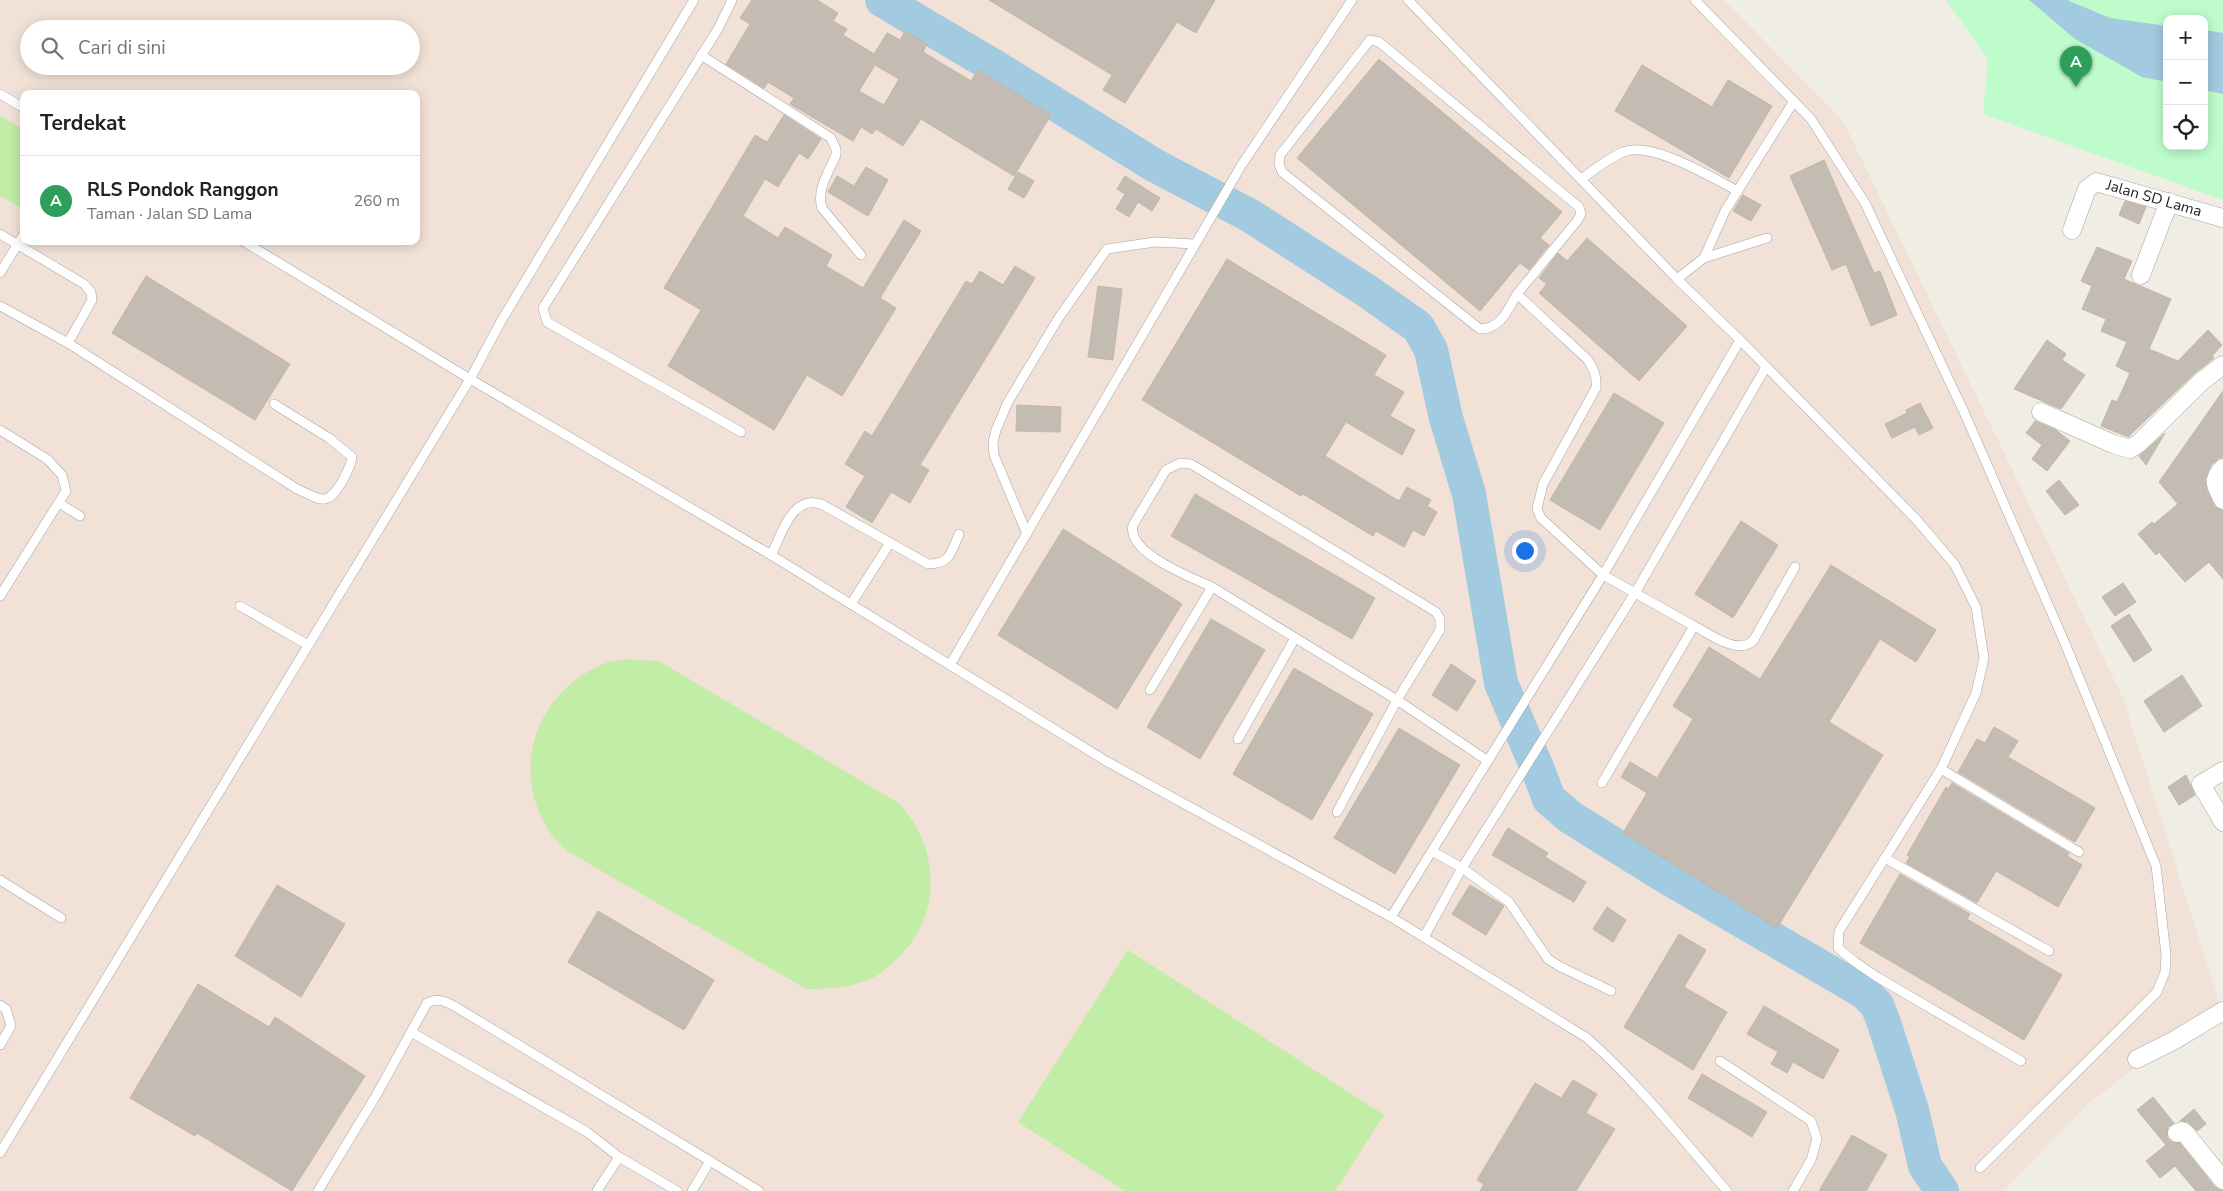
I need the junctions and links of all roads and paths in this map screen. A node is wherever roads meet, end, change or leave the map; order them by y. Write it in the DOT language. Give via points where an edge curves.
graph roads {
  1 [pos="694,0"];
  2 [pos="732,0"];
  3 [pos="1352,0"];
  4 [pos="1408,0"];
  5 [pos="1695,0"];
  6 [pos="701,55"];
  7 [pos="0,94"];
  8 [pos="1794,101"];
  9 [pos="20,106"];
  10 [pos="1581,179"];
  11 [pos="1738,192"];
  12 [pos="2169,202"];
  13 [pos="2223,218"];
  14 [pos="2072,230"];
  15 [pos="0,234"];
  16 [pos="1767,238"];
  17 [pos="20,240"];
  18 [pos="17,244"];
  19 [pos="1195,244"];
  20 [pos="250,245"];
  21 [pos="860,255"];
  22 [pos="1704,258"];
  23 [pos="0,273"];
  24 [pos="2141,275"];
  25 [pos="1677,280"];
  26 [pos="1517,294"];
  27 [pos="0,306"];
  28 [pos="1740,340"];
  29 [pos="68,344"];
  30 [pos="2223,365"];
  31 [pos="1766,367"];
  32 [pos="470,379"];
  33 [pos="274,404"];
  34 [pos="2041,412"];
  35 [pos="0,430"];
  36 [pos="741,432"];
  37 [pos="2223,468"];
  38 [pos="2223,500"];
  39 [pos="59,503"];
  40 [pos="80,516"];
  41 [pos="959,534"];
  42 [pos="1027,534"];
  43 [pos="890,543"];
  44 [pos="770,555"];
  45 [pos="1795,566"];
  46 [pos="1603,575"];
  47 [pos="1212,587"];
  48 [pos="1635,593"];
  49 [pos="0,596"];
  50 [pos="851,604"];
  51 [pos="240,606"];
  52 [pos="1694,626"];
  53 [pos="1295,638"];
  54 [pos="308,645"];
  55 [pos="950,666"];
  56 [pos="1150,690"];
  57 [pos="1397,700"];
  58 [pos="1238,739"];
  59 [pos="1488,761"];
  60 [pos="1941,769"];
  61 [pos="2223,771"];
  62 [pos="1602,783"];
  63 [pos="1337,812"];
  64 [pos="2223,822"];
  65 [pos="1432,851"];
  66 [pos="2079,852"];
  67 [pos="1885,858"];
  68 [pos="1462,868"];
  69 [pos="0,880"];
  70 [pos="1391,917"];
  71 [pos="61,918"];
  72 [pos="1424,937"];
  73 [pos="2049,950"];
  74 [pos="1611,991"];
  75 [pos="0,1005"];
  76 [pos="2223,1011"];
  77 [pos="411,1032"];
  78 [pos="0,1045"];
  79 [pos="2137,1059"];
  80 [pos="1720,1061"];
  81 [pos="2021,1061"];
  82 [pos="2177,1133"];
  83 [pos="0,1153"];
  84 [pos="619,1157"];
  85 [pos="710,1161"];
  86 [pos="1980,1168"];
  87 [pos="2223,1180"];
  88 [pos="318,1191"];
  89 [pos="597,1191"];
  90 [pos="678,1191"];
  91 [pos="692,1191"];
  92 [pos="759,1191"];
  93 [pos="1727,1191"];
  94 [pos="1793,1191"];
  1 -- 32 [label="lane" via="500,322"];
  2 -- 6 [label="lane"];
  3 -- 19 [label="lane" via="1241,166"];
  4 -- 10 [label="lane"];
  5 -- 8 [label="lane"];
  6 -- 21 [label="lane" via="832,138 836,155 821,189 820,202"];
  6 -- 36 [label="lane" via="546,300 543,315 546,322"];
  7 -- 9 [label="lane"];
  8 -- 11 [label="lane"];
  8 -- 86 [label="lane" via="1811,119 1865,203 1960,403 2068,649 2156,866 2166,955 2165,972 2157,992"];
  10 -- 11 [label="lane" via="1625,151 1649,150 1675,159"];
  10 -- 25 [label="lane"];
  11 -- 22 [label="lane"];
  12 -- 13 [label="street, Jalan SD Lama"];
  12 -- 14 [label="street, Jalan SD Lama" via="2096,182 2087,189"];
  12 -- 24 [label="street"];
  15 -- 18 [label="lane"];
  16 -- 22 [label="lane"];
  17 -- 18 [label="lane"];
  18 -- 23 [label="lane"];
  18 -- 29 [label="lane" via="84,284 91,292 92,300"];
  19 -- 42 [label="lane"];
  19 -- 42 [label="lane" via="1154,242 1107,249 1058,319 1008,402 996,430 994,455"];
  20 -- 32 [label="lane"];
  22 -- 25 [label="lane"];
  25 -- 28 [label="lane"];
  26 -- 26 [label="lane" via="1500,322 1489,329 1480,329 1282,172 1280,155 1370,40 1379,42 1579,207 1581,214"];
  26 -- 46 [label="lane" via="1587,359 1597,378 1596,388 1543,484 1537,509 1541,518"];
  27 -- 29 [label="lane"];
  28 -- 31 [label="lane"];
  28 -- 46 [label="lane"];
  29 -- 33 [label="lane" via="297,489 317,499 334,495 352,458 329,438"];
  30 -- 34 [label="street" via="2202,381 2135,448 2101,439"];
  31 -- 48 [label="lane"];
  31 -- 60 [label="lane" via="1927,532 1955,565 1976,607 1984,658 1976,693"];
  32 -- 44 [label="lane"];
  32 -- 54 [label="lane"];
  35 -- 39 [label="lane" via="47,459 62,475 66,492"];
  37 -- 38 [label="street" via="2215,478 2215,486"];
  39 -- 40 [label="lane"];
  39 -- 49 [label="lane"];
  41 -- 43 [label="lane" via="948,558 940,564 928,564"];
  42 -- 55 [label="lane"];
  43 -- 44 [label="lane" via="814,501 796,507"];
  43 -- 50 [label="lane"];
  44 -- 50 [label="lane"];
  45 -- 52 [label="lane" via="1748,645 1730,644"];
  46 -- 48 [label="lane"];
  46 -- 59 [label="lane"];
  47 -- 53 [label="lane"];
  47 -- 56 [label="lane"];
  47 -- 57 [label="lane" via="1150,556 1135,541 1132,532 1166,470 1180,463 1191,464 1436,612 1440,630"];
  48 -- 52 [label="lane"];
  48 -- 68 [label="lane"];
  50 -- 55 [label="lane"];
  51 -- 54 [label="lane"];
  52 -- 62 [label="lane"];
  53 -- 57 [label="lane"];
  53 -- 58 [label="lane"];
  54 -- 83 [label="lane"];
  55 -- 70 [label="lane" via="1106,761"];
  57 -- 59 [label="lane"];
  57 -- 63 [label="lane"];
  59 -- 65 [label="lane"];
  60 -- 66 [label="lane"];
  60 -- 67 [label="lane"];
  61 -- 64 [label="street" via="2201,784"];
  65 -- 68 [label="lane"];
  65 -- 70 [label="lane"];
  67 -- 73 [label="lane"];
  67 -- 81 [label="lane" via="1839,931 1838,948 1877,977"];
  68 -- 72 [label="lane"];
  68 -- 74 [label="lane" via="1510,902 1548,959"];
  69 -- 71 [label="lane"];
  70 -- 72 [label="lane"];
  72 -- 93 [label="lane" via="1587,1038 1643,1093"];
  75 -- 78 [label="lane" via="6,1009 12,1026"];
  76 -- 79 [label="street"];
  77 -- 84 [label="lane" via="587,1132"];
  77 -- 85 [label="lane" via="427,1003 435,999 444,1001"];
  77 -- 88 [label="lane"];
  80 -- 94 [label="lane" via="1811,1121 1817,1139 1811,1160"];
  82 -- 87 [label="street" via="2185,1133"];
  84 -- 89 [label="lane"];
  84 -- 90 [label="lane"];
  85 -- 91 [label="lane"];
  85 -- 92 [label="lane"];
}
